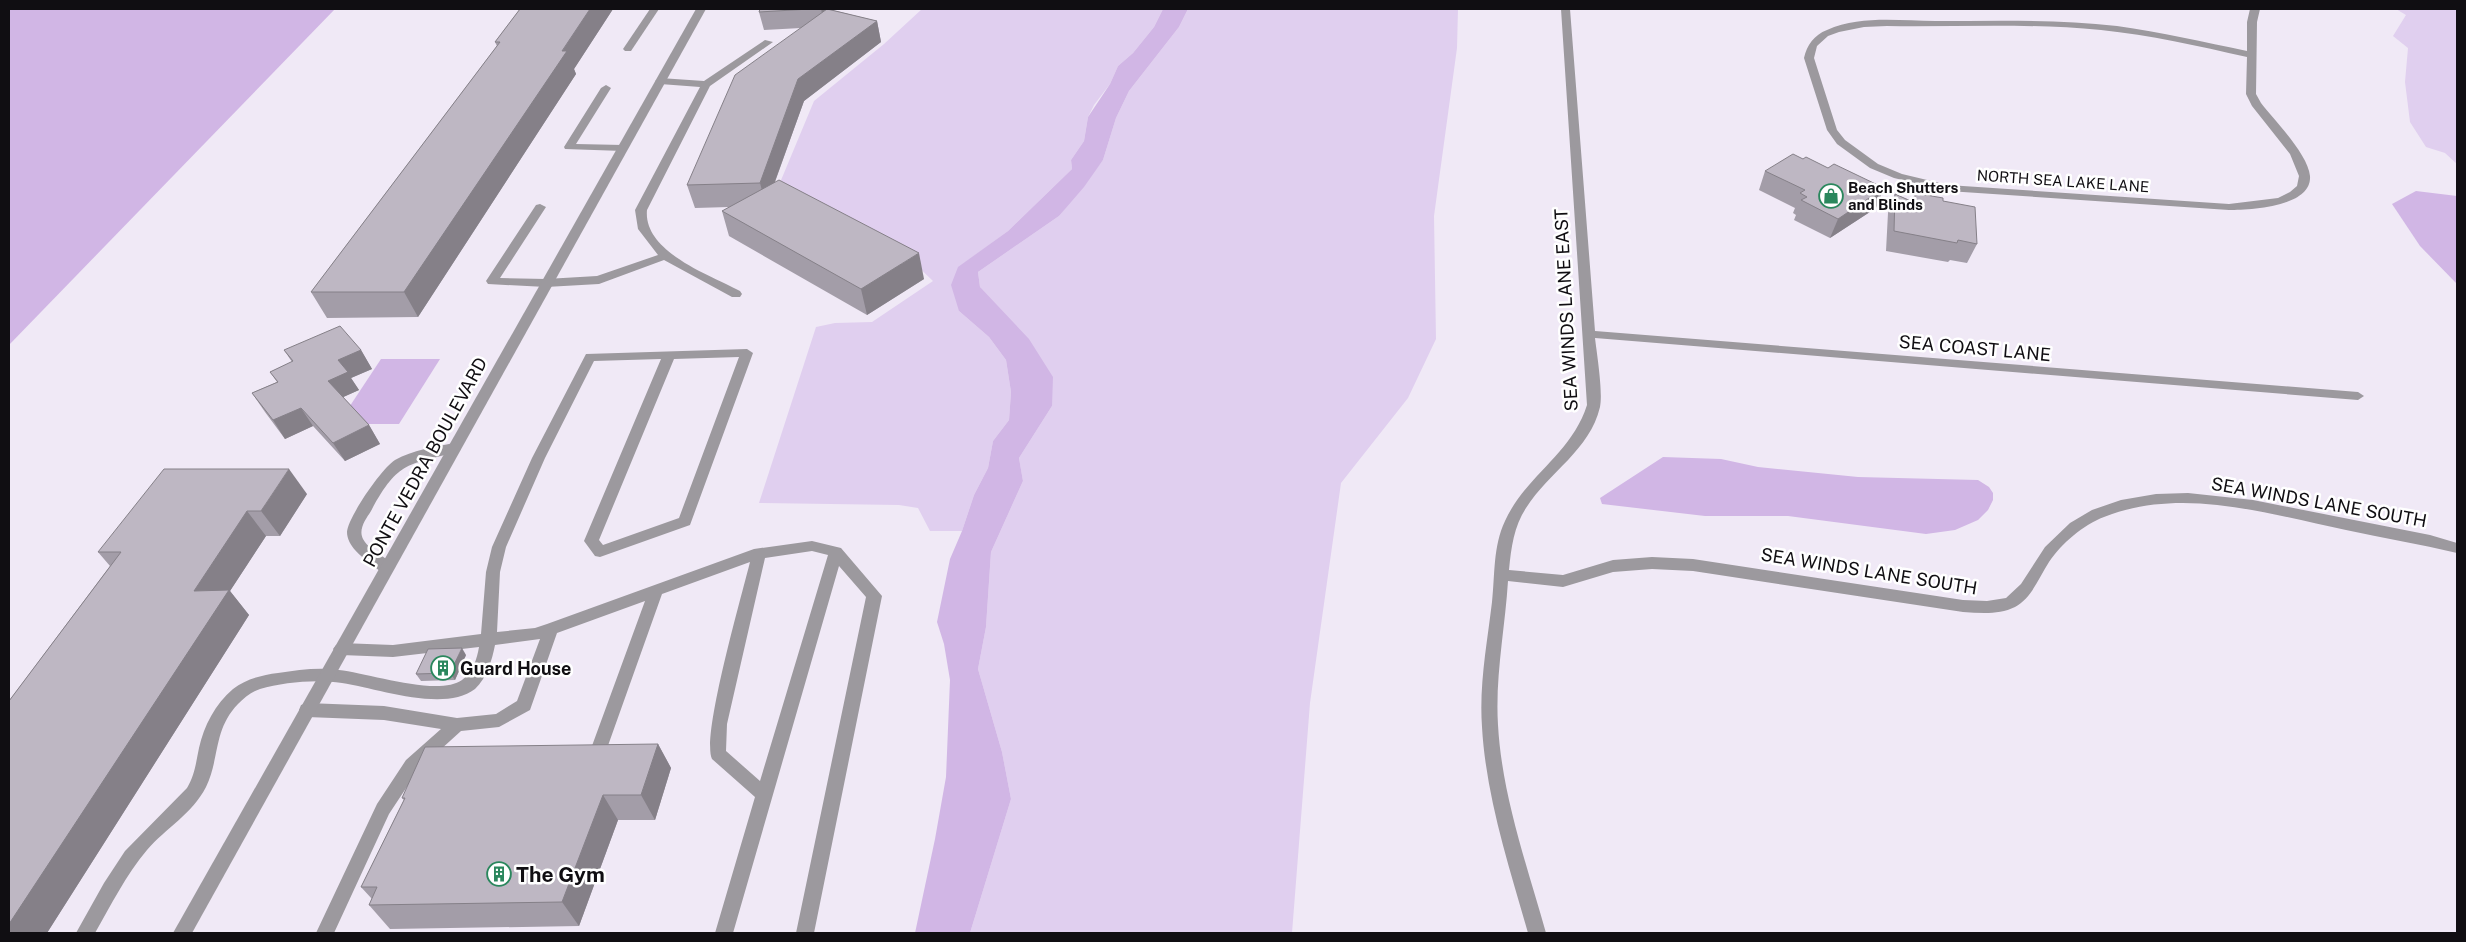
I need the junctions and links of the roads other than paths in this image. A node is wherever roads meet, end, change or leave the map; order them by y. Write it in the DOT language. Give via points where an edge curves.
graph roads {
  1 [pos="654,9"];
  2 [pos="701,9"];
  3 [pos="1565,9"];
  4 [pos="2255,9"];
  5 [pos="768,42"];
  6 [pos="628,49"];
  7 [pos="2251,55"];
  8 [pos="660,82"];
  9 [pos="706,84"];
  10 [pos="606,88"];
  11 [pos="623,148"];
  12 [pos="540,207"];
  13 [pos="665,256"];
  14 [pos="546,284"];
  15 [pos="736,294"];
  16 [pos="1588,334"];
  17 [pos="669,355"];
  18 [pos="2358,396"];
  19 [pos="454,448"];
  20 [pos="2457,548"];
  21 [pos="836,552"];
  22 [pos="759,553"];
  23 [pos="387,568"];
  24 [pos="1501,574"];
  25 [pos="656,590"];
  26 [pos="550,629"];
  27 [pos="489,640"];
  28 [pos="341,649"];
  29 [pos="327,675"];
  30 [pos="307,710"];
  31 [pos="457,725"];
  32 [pos="597,754"];
  33 [pos="765,795"];
  34 [pos="85,933"];
  35 [pos="182,933"];
  36 [pos="325,933"];
  37 [pos="724,933"];
  38 [pos="805,933"];
  39 [pos="1537,933"];
  1 -- 6 [label="street"];
  2 -- 8 [label="street, PONTE VEDRA BOULEVARD"];
  3 -- 16 [label="street, SEA WINDS LANE EAST"];
  4 -- 7 [label="street, NORTH SEA LAKE LANE"];
  5 -- 9 [label="street"];
  7 -- 7 [label="street, NORTH SEA LAKE LANE" via="2099,27 1875,24 1828,33 1816,40 1809,58 1832,130 1841,142 1874,166 1898,176 1948,188 2246,207 2277,203 2289,197 2302,186 2304,176 2300,163 2251,94"];
  8 -- 9 [label="street"];
  8 -- 11 [label="street, PONTE VEDRA BOULEVARD"];
  9 -- 13 [label="street" via="641,210 641,226"];
  10 -- 11 [label="street" via="569,147"];
  11 -- 14 [label="street, PONTE VEDRA BOULEVARD"];
  12 -- 14 [label="street" via="492,281"];
  13 -- 14 [label="street" via="599,280"];
  13 -- 15 [label="street"];
  14 -- 19 [label="street, PONTE VEDRA BOULEVARD"];
  16 -- 18 [label="street, SEA COAST LANE"];
  16 -- 24 [label="street, SEA WINDS LANE EAST" via="1594,405 1590,423 1581,439 1517,510 1506,535"];
  17 -- 17 [label="street" via="747,354 685,521 600,552 591,541"];
  17 -- 27 [label="street" via="590,356 523,488 496,557 490,588"];
  19 -- 23 [label="street, PONTE VEDRA BOULEVARD"];
  19 -- 23 [label="street" via="425,454 396,466 384,479 356,525 353,532 355,540"];
  20 -- 24 [label="street, SEA WINDS LANE SOUTH" via="2241,503 2149,500 2096,514 2069,532 2046,555 2013,602 1996,608 1963,606 1693,565 1652,563 1613,566 1563,580"];
  21 -- 22 [label="street" via="812,546"];
  21 -- 33 [label="street"];
  21 -- 38 [label="street" via="874,596"];
  22 -- 25 [label="street"];
  22 -- 33 [label="street" via="719,724 718,754"];
  23 -- 28 [label="street, PONTE VEDRA BOULEVARD"];
  24 -- 39 [label="street, SEA WINDS LANE EAST" via="1492,648 1490,740 1499,798"];
  25 -- 26 [label="street"];
  25 -- 32 [label="street"];
  26 -- 27 [label="street"];
  26 -- 31 [label="street" via="524,705 499,720"];
  27 -- 28 [label="street" via="393,651"];
  27 -- 29 [label="street" via="476,676 468,686 450,692 431,692"];
  28 -- 29 [label="street, PONTE VEDRA BOULEVARD"];
  29 -- 30 [label="street, PONTE VEDRA BOULEVARD"];
  29 -- 34 [label="street" via="251,685 234,698 216,721 200,782 185,807 139,846"];
  30 -- 31 [label="street" via="384,713"];
  30 -- 35 [label="street, PONTE VEDRA BOULEVARD"];
  31 -- 36 [label="street" via="412,765 382,809"];
  33 -- 37 [label="street"];
}
